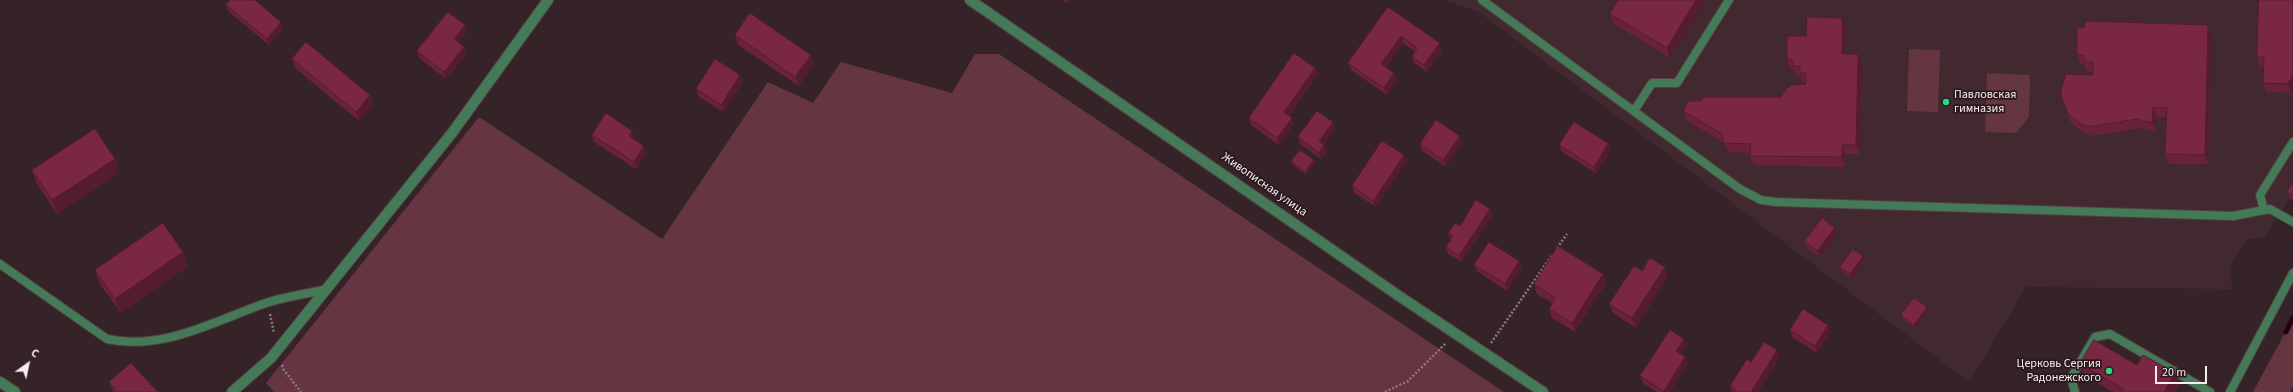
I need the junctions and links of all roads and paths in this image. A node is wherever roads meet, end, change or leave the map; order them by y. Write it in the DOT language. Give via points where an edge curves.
graph roads {
  1 [pos="548,0"];
  2 [pos="970,0"];
  3 [pos="1482,0"];
  4 [pos="1729,0"];
  5 [pos="1634,111"];
  6 [pos="2293,142"];
  7 [pos="2264,210"];
  8 [pos="2293,222"];
  9 [pos="1567,234"];
  10 [pos="0,264"];
  11 [pos="2293,273"];
  12 [pos="323,290"];
  13 [pos="1455,334"];
  14 [pos="1484,353"];
  15 [pos="0,382"];
  16 [pos="15,392"];
  17 [pos="232,392"];
  18 [pos="1385,392"];
  19 [pos="1543,392"];
  20 [pos="2075,392"];
  21 [pos="2210,392"];
  22 [pos="2230,392"];
  1 -- 12 [label="street" via="452,133"];
  2 -- 13 [label="street, Живописная улица"];
  3 -- 5 [label="lane"];
  4 -- 5 [label="lane" via="1677,82 1652,83"];
  5 -- 7 [label="lane" via="1740,189 1761,200 2233,216"];
  6 -- 7 [label="lane" via="2260,195"];
  7 -- 8 [label="lane" via="2270,209 2280,213"];
  9 -- 14 [label="path"];
  10 -- 12 [label="lane" via="107,339 122,342 164,340 267,303"];
  11 -- 22 [label="lane"];
  12 -- 17 [label="street" via="270,358"];
  13 -- 14 [label="street, Живописная улица"];
  13 -- 18 [label="path" via="1408,381"];
  14 -- 19 [label="street, Живописная улица"];
  15 -- 16 [label="street"];
  20 -- 21 [label="lane" via="2071,378 2095,337 2110,334"];
}
